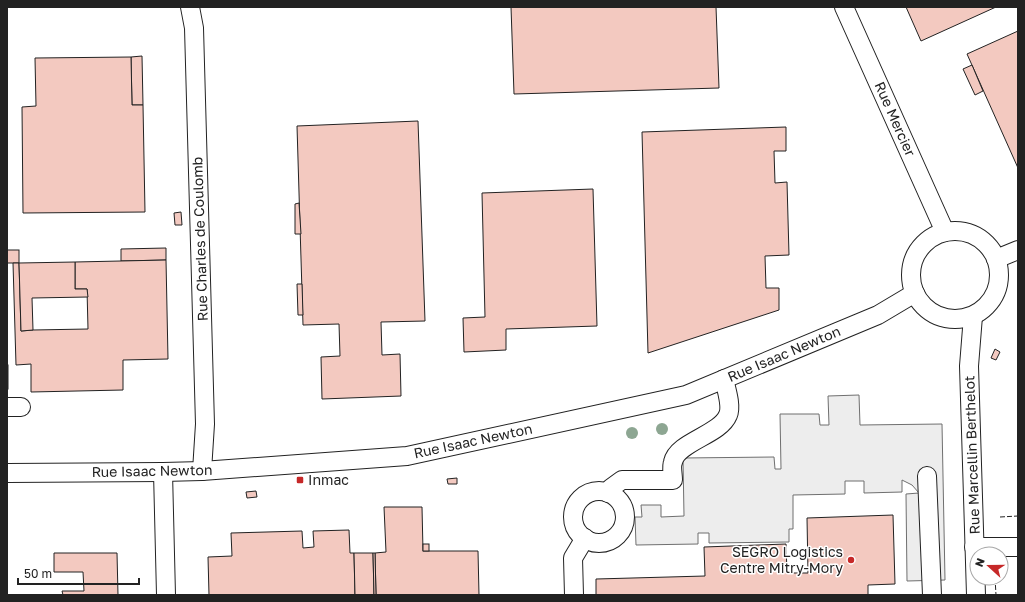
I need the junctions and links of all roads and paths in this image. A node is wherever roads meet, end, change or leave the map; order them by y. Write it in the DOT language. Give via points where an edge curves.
graph roads {
  1 [pos="190,7"];
  2 [pos="844,7"];
  3 [pos="945,232"];
  4 [pos="1018,250"];
  5 [pos="996,259"];
  6 [pos="915,293"];
  7 [pos="974,316"];
  8 [pos="724,379"];
  9 [pos="202,471"];
  10 [pos="163,472"];
  11 [pos="7,473"];
  12 [pos="927,476"];
  13 [pos="608,493"];
  14 [pos="585,538"];
  15 [pos="974,546"];
  16 [pos="166,595"];
  17 [pos="574,595"];
  18 [pos="932,595"];
  1 -- 9 [label="street, Rue Charles de Coulomb" via="194,28 205,424"];
  2 -- 3 [label="street, Rue Mercier"];
  3 -- 5 [label="street" via="959,231 972,234 984,241"];
  3 -- 6 [label="street" via="931,238 920,249 913,262 911,278"];
  4 -- 5 [label="street"];
  5 -- 7 [label="street" via="1000,280 995,295 986,307"];
  6 -- 7 [label="street" via="922,304 933,313 946,318"];
  6 -- 8 [label="street, Rue Isaac Newton" via="878,315"];
  7 -- 15 [label="street, Rue Marcellin Berthelot" via="969,366"];
  8 -- 9 [label="street, Rue Isaac Newton" via="686,395 407,456"];
  8 -- 13 [label="street" via="730,405 728,415 718,427 676,454 672,462 673,480 622,480"];
  9 -- 10 [label="street, Rue Isaac Newton"];
  10 -- 11 [label="street, Rue Isaac Newton"];
  10 -- 16 [label="street"];
  12 -- 18 [label="street"];
  13 -- 14 [label="street" via="588,493 577,503 573,519 575,528"];
  13 -- 14 [label="street" via="616,497 625,511 623,527 612,540 595,542"];
  14 -- 17 [label="street" via="573,558"];
}
